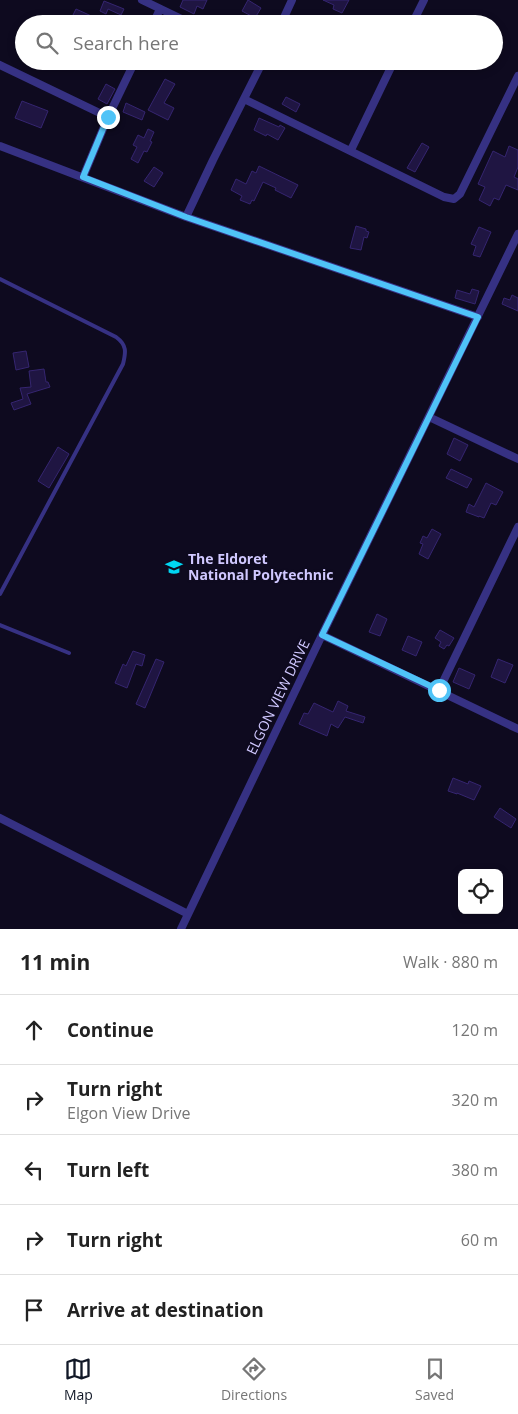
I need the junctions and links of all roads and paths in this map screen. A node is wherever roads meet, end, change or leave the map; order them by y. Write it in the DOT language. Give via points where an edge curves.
graph roads {
  1 [pos="142,0"];
  2 [pos="292,0"];
  3 [pos="424,0"];
  4 [pos="156,5"];
  5 [pos="175,15"];
  6 [pos="285,15"];
  7 [pos="416,15"];
  8 [pos="0,65"];
  9 [pos="131,70"];
  10 [pos="258,70"];
  11 [pos="390,70"];
  12 [pos="518,76"];
  13 [pos="244,99"];
  14 [pos="108,117"];
  15 [pos="0,146"];
  16 [pos="351,150"];
  17 [pos="83,177"];
  18 [pos="186,217"];
  19 [pos="518,234"];
  20 [pos="0,278"];
  21 [pos="478,317"];
  22 [pos="429,417"];
  23 [pos="518,458"];
  24 [pos="518,527"];
  25 [pos="0,594"];
  26 [pos="0,625"];
  27 [pos="322,635"];
  28 [pos="69,653"];
  29 [pos="439,690"];
  30 [pos="518,729"];
  31 [pos="0,818"];
  32 [pos="188,914"];
  33 [pos="181,929"];
  1 -- 4 [label="street"];
  2 -- 6 [label="street"];
  3 -- 7 [label="street"];
  4 -- 5 [label="street"];
  8 -- 14 [label="street"];
  9 -- 14 [label="street"];
  10 -- 13 [label="street"];
  11 -- 16 [label="street"];
  12 -- 16 [label="street" via="460,194 454,199"];
  13 -- 16 [label="street"];
  13 -- 18 [label="street"];
  14 -- 17 [label="street"];
  15 -- 17 [label="street"];
  17 -- 18 [label="street"];
  18 -- 21 [label="street"];
  19 -- 21 [label="street, ELGON VIEW DRIVE"];
  20 -- 25 [label="lane" via="116,337 125,346 126,354"];
  21 -- 22 [label="street, ELGON VIEW DRIVE"];
  22 -- 23 [label="street"];
  22 -- 27 [label="street, ELGON VIEW DRIVE"];
  24 -- 29 [label="street"];
  26 -- 28 [label="lane"];
  27 -- 29 [label="street"];
  27 -- 32 [label="street, ELGON VIEW DRIVE"];
  29 -- 30 [label="street"];
  31 -- 32 [label="street"];
  32 -- 33 [label="street, ELGON VIEW DRIVE"];
}
